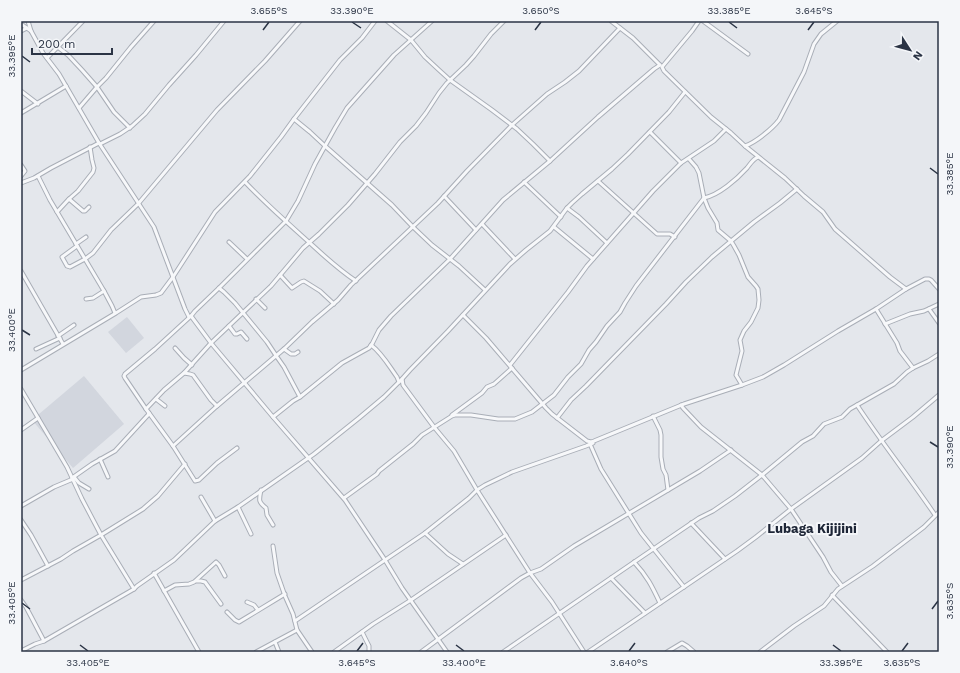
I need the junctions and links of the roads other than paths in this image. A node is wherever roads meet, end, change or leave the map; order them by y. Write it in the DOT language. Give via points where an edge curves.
graph roads {
  1 [pos="28,21"];
  2 [pos="83,21"];
  3 [pos="154,21"];
  4 [pos="224,21"];
  5 [pos="300,21"];
  6 [pos="375,21"];
  7 [pos="387,21"];
  8 [pos="432,21"];
  9 [pos="504,21"];
  10 [pos="611,21"];
  11 [pos="699,21"];
  12 [pos="703,21"];
  13 [pos="837,21"];
  14 [pos="21,24"];
  15 [pos="27,28"];
  16 [pos="620,28"];
  17 [pos="21,31"];
  18 [pos="31,32"];
  19 [pos="411,40"];
  20 [pos="59,48"];
  21 [pos="748,54"];
  22 [pos="47,58"];
  23 [pos="661,66"];
  24 [pos="450,80"];
  25 [pos="66,86"];
  26 [pos="97,87"];
  27 [pos="21,91"];
  28 [pos="685,92"];
  29 [pos="38,104"];
  30 [pos="78,108"];
  31 [pos="21,113"];
  32 [pos="294,119"];
  33 [pos="512,125"];
  34 [pos="130,128"];
  35 [pos="726,129"];
  36 [pos="650,132"];
  37 [pos="100,144"];
  38 [pos="325,146"];
  39 [pos="745,146"];
  40 [pos="90,147"];
  41 [pos="758,157"];
  42 [pos="689,158"];
  43 [pos="550,161"];
  44 [pos="681,163"];
  45 [pos="21,165"];
  46 [pos="21,176"];
  47 [pos="38,176"];
  48 [pos="598,181"];
  49 [pos="245,182"];
  50 [pos="524,182"];
  51 [pos="21,183"];
  52 [pos="367,183"];
  53 [pos="797,189"];
  54 [pos="444,196"];
  55 [pos="704,198"];
  56 [pos="69,199"];
  57 [pos="138,204"];
  58 [pos="89,207"];
  59 [pos="567,208"];
  60 [pos="57,212"];
  61 [pos="633,213"];
  62 [pos="561,217"];
  63 [pos="286,221"];
  64 [pos="482,224"];
  65 [pos="413,227"];
  66 [pos="554,227"];
  67 [pos="476,230"];
  68 [pos="86,237"];
  69 [pos="675,237"];
  70 [pos="731,241"];
  71 [pos="228,242"];
  72 [pos="309,242"];
  73 [pos="607,243"];
  74 [pos="77,245"];
  75 [pos="85,259"];
  76 [pos="450,259"];
  77 [pos="515,259"];
  78 [pos="593,259"];
  79 [pos="247,260"];
  80 [pos="21,270"];
  81 [pos="280,275"];
  82 [pos="173,277"];
  83 [pos="356,281"];
  84 [pos="219,288"];
  85 [pos="939,289"];
  86 [pos="485,290"];
  87 [pos="906,290"];
  88 [pos="104,291"];
  89 [pos="86,299"];
  90 [pos="256,299"];
  91 [pos="334,304"];
  92 [pos="939,304"];
  93 [pos="265,308"];
  94 [pos="929,309"];
  95 [pos="876,310"];
  96 [pos="243,312"];
  97 [pos="115,313"];
  98 [pos="463,315"];
  99 [pos="190,317"];
  100 [pos="885,324"];
  101 [pos="939,324"];
  102 [pos="74,325"];
  103 [pos="229,326"];
  104 [pos="59,337"];
  105 [pos="247,339"];
  106 [pos="211,343"];
  107 [pos="63,344"];
  108 [pos="371,345"];
  109 [pos="36,348"];
  110 [pos="175,348"];
  111 [pos="284,349"];
  112 [pos="298,352"];
  113 [pos="939,354"];
  114 [pos="276,356"];
  115 [pos="192,365"];
  116 [pos="511,367"];
  117 [pos="913,368"];
  118 [pos="21,370"];
  119 [pos="184,373"];
  120 [pos="244,382"];
  121 [pos="399,382"];
  122 [pos="403,385"];
  123 [pos="742,385"];
  124 [pos="21,389"];
  125 [pos="939,395"];
  126 [pos="300,397"];
  127 [pos="156,399"];
  128 [pos="542,404"];
  129 [pos="682,405"];
  130 [pos="857,405"];
  131 [pos="165,406"];
  132 [pos="217,406"];
  133 [pos="146,409"];
  134 [pos="149,413"];
  135 [pos="452,416"];
  136 [pos="653,416"];
  137 [pos="38,418"];
  138 [pos="273,418"];
  139 [pos="557,418"];
  140 [pos="434,427"];
  141 [pos="21,430"];
  142 [pos="594,441"];
  143 [pos="881,441"];
  144 [pos="590,444"];
  145 [pos="173,446"];
  146 [pos="237,448"];
  147 [pos="731,450"];
  148 [pos="308,458"];
  149 [pos="100,460"];
  150 [pos="185,464"];
  151 [pos="762,475"];
  152 [pos="108,477"];
  153 [pos="73,478"];
  154 [pos="89,489"];
  155 [pos="261,490"];
  156 [pos="477,490"];
  157 [pos="668,490"];
  158 [pos="201,497"];
  159 [pos="344,498"];
  160 [pos="21,506"];
  161 [pos="238,507"];
  162 [pos="791,509"];
  163 [pos="939,512"];
  164 [pos="629,513"];
  165 [pos="935,516"];
  166 [pos="21,520"];
  167 [pos="215,521"];
  168 [pos="691,523"];
  169 [pos="273,526"];
  170 [pos="425,533"];
  171 [pos="251,534"];
  172 [pos="102,535"];
  173 [pos="506,535"];
  174 [pos="273,546"];
  175 [pos="653,549"];
  176 [pos="725,559"];
  177 [pos="385,560"];
  178 [pos="634,562"];
  179 [pos="463,564"];
  180 [pos="48,566"];
  181 [pos="530,573"];
  182 [pos="154,574"];
  183 [pos="225,576"];
  184 [pos="611,578"];
  185 [pos="21,580"];
  186 [pos="195,581"];
  187 [pos="842,586"];
  188 [pos="684,587"];
  189 [pos="134,589"];
  190 [pos="164,590"];
  191 [pos="285,594"];
  192 [pos="832,595"];
  193 [pos="21,600"];
  194 [pos="411,600"];
  195 [pos="247,602"];
  196 [pos="660,603"];
  197 [pos="221,604"];
  198 [pos="258,610"];
  199 [pos="227,612"];
  200 [pos="645,613"];
  201 [pos="559,614"];
  202 [pos="295,621"];
  203 [pos="297,630"];
  204 [pos="362,632"];
  205 [pos="438,639"];
  206 [pos="44,641"];
  207 [pos="275,642"];
  208 [pos="199,651"];
  209 [pos="369,651"];
  210 [pos="21,652"];
  211 [pos="194,652"];
  212 [pos="256,652"];
  213 [pos="279,652"];
  214 [pos="312,652"];
  215 [pos="334,652"];
  216 [pos="421,652"];
  217 [pos="447,652"];
  218 [pos="503,652"];
  219 [pos="584,652"];
  220 [pos="588,652"];
  221 [pos="667,652"];
  222 [pos="694,652"];
  223 [pos="760,652"];
  224 [pos="887,652"];
  1 -- 18 [label="street"];
  2 -- 20 [label="street"];
  3 -- 26 [label="street"];
  4 -- 34 [label="street" via="145,114"];
  5 -- 57 [label="street" via="217,110"];
  6 -- 32 [label="street" via="340,60"];
  7 -- 19 [label="street"];
  8 -- 19 [label="street"];
  9 -- 24 [label="street"];
  10 -- 16 [label="street"];
  11 -- 23 [label="street"];
  12 -- 21 [label="street"];
  13 -- 39 [label="street" via="821,34 814,44 804,72 778,122 754,142"];
  14 -- 15 [label="street"];
  15 -- 17 [label="street"];
  15 -- 18 [label="street"];
  16 -- 23 [label="street"];
  16 -- 33 [label="street" via="579,71 547,94"];
  18 -- 22 [label="street"];
  19 -- 24 [label="street"];
  19 -- 38 [label="street" via="394,55 347,108"];
  20 -- 22 [label="street"];
  20 -- 26 [label="street"];
  22 -- 25 [label="street"];
  23 -- 28 [label="street"];
  23 -- 43 [label="street" via="654,69"];
  24 -- 33 [label="street"];
  24 -- 52 [label="street" via="416,126"];
  25 -- 29 [label="street"];
  25 -- 30 [label="street"];
  26 -- 30 [label="street"];
  26 -- 34 [label="street" via="114,112"];
  27 -- 29 [label="street"];
  28 -- 35 [label="street"];
  28 -- 36 [label="street"];
  29 -- 31 [label="street"];
  30 -- 37 [label="street"];
  32 -- 38 [label="street"];
  32 -- 49 [label="street"];
  33 -- 43 [label="street"];
  33 -- 54 [label="street"];
  34 -- 37 [label="street"];
  35 -- 39 [label="street"];
  35 -- 42 [label="street" via="717,140"];
  36 -- 44 [label="street"];
  36 -- 48 [label="street"];
  37 -- 40 [label="street"];
  37 -- 57 [label="street"];
  38 -- 52 [label="street"];
  38 -- 63 [label="street"];
  39 -- 41 [label="street"];
  40 -- 47 [label="street"];
  40 -- 56 [label="street" via="93,172"];
  41 -- 53 [label="street"];
  41 -- 55 [label="street" via="729,184"];
  42 -- 44 [label="street"];
  42 -- 55 [label="street" via="699,173"];
  43 -- 50 [label="street"];
  44 -- 61 [label="street"];
  45 -- 46 [label="street" via="25,171"];
  47 -- 51 [label="street"];
  47 -- 60 [label="street"];
  48 -- 59 [label="street"];
  48 -- 61 [label="street"];
  49 -- 63 [label="street"];
  49 -- 82 [label="street" via="216,212"];
  50 -- 62 [label="street"];
  50 -- 64 [label="street" via="503,200"];
  52 -- 65 [label="street"];
  52 -- 72 [label="street"];
  53 -- 70 [label="street"];
  53 -- 87 [label="street" via="823,212 835,229"];
  54 -- 65 [label="street"];
  54 -- 67 [label="street"];
  55 -- 69 [label="street"];
  55 -- 70 [label="street" via="718,230"];
  56 -- 58 [label="street" via="83,211"];
  56 -- 60 [label="street"];
  57 -- 75 [label="street"];
  57 -- 82 [label="street" via="154,227"];
  59 -- 62 [label="street"];
  59 -- 73 [label="street"];
  60 -- 74 [label="street"];
  61 -- 69 [label="street" via="657,234 670,234"];
  61 -- 73 [label="street"];
  62 -- 66 [label="street"];
  63 -- 72 [label="street"];
  63 -- 79 [label="street"];
  64 -- 67 [label="street"];
  64 -- 77 [label="street"];
  65 -- 76 [label="street"];
  65 -- 83 [label="street"];
  66 -- 77 [label="street"];
  66 -- 78 [label="street"];
  67 -- 76 [label="street"];
  68 -- 74 [label="street"];
  69 -- 128 [label="street" via="636,286 581,364 554,395"];
  70 -- 123 [label="street" via="748,277 758,289 759,300 758,308 740,340 742,351 736,375"];
  70 -- 139 [label="street" via="686,282 571,400"];
  71 -- 79 [label="street"];
  72 -- 81 [label="street"];
  72 -- 83 [label="street"];
  73 -- 78 [label="street"];
  74 -- 75 [label="street"];
  74 -- 75 [label="street" via="62,256 66,266 70,267"];
  75 -- 88 [label="street"];
  76 -- 86 [label="street"];
  76 -- 108 [label="street" via="391,316"];
  77 -- 86 [label="street"];
  78 -- 116 [label="street"];
  79 -- 84 [label="street"];
  80 -- 104 [label="street"];
  81 -- 90 [label="street"];
  81 -- 91 [label="street" via="292,288 303,281 320,291"];
  82 -- 97 [label="street" via="159,294 141,297"];
  82 -- 99 [label="street"];
  83 -- 91 [label="street"];
  84 -- 96 [label="street"];
  84 -- 99 [label="street"];
  85 -- 87 [label="street" via="927,278"];
  86 -- 98 [label="street"];
  87 -- 95 [label="street"];
  88 -- 89 [label="street"];
  88 -- 97 [label="street"];
  90 -- 93 [label="street"];
  90 -- 96 [label="street"];
  91 -- 111 [label="street"];
  92 -- 94 [label="street"];
  94 -- 100 [label="street"];
  94 -- 101 [label="street"];
  95 -- 100 [label="street"];
  95 -- 123 [label="street" via="770,374"];
  96 -- 103 [label="street"];
  96 -- 114 [label="street"];
  97 -- 107 [label="street"];
  98 -- 116 [label="street"];
  98 -- 121 [label="street"];
  99 -- 106 [label="street"];
  99 -- 133 [label="street" via="124,375"];
  100 -- 117 [label="street"];
  102 -- 104 [label="street"];
  103 -- 105 [label="street" via="235,334 241,332"];
  103 -- 106 [label="street"];
  104 -- 107 [label="street"];
  104 -- 109 [label="street"];
  106 -- 115 [label="street"];
  106 -- 120 [label="street"];
  107 -- 118 [label="street"];
  108 -- 121 [label="street" via="380,353"];
  108 -- 126 [label="street" via="342,363"];
  110 -- 115 [label="street"];
  111 -- 112 [label="street" via="291,354"];
  111 -- 114 [label="street"];
  113 -- 117 [label="street"];
  114 -- 120 [label="street"];
  114 -- 126 [label="street"];
  115 -- 119 [label="street"];
  116 -- 128 [label="street"];
  116 -- 135 [label="street" via="494,384"];
  117 -- 130 [label="street" via="894,384"];
  119 -- 127 [label="street"];
  119 -- 132 [label="street" via="193,375"];
  120 -- 132 [label="street"];
  120 -- 138 [label="street"];
  121 -- 122 [label="street"];
  121 -- 122 [label="street"];
  121 -- 148 [label="street"];
  122 -- 140 [label="street"];
  123 -- 129 [label="street"];
  124 -- 137 [label="street"];
  125 -- 143 [label="street"];
  126 -- 138 [label="street"];
  127 -- 131 [label="street"];
  127 -- 133 [label="street"];
  128 -- 135 [label="street" via="532,412 513,420 471,415"];
  128 -- 139 [label="street"];
  129 -- 136 [label="street"];
  129 -- 147 [label="street" via="701,426"];
  130 -- 143 [label="street"];
  130 -- 151 [label="street" via="842,417 824,424 813,436"];
  132 -- 145 [label="street"];
  133 -- 134 [label="street"];
  134 -- 145 [label="street"];
  134 -- 149 [label="street" via="118,448"];
  135 -- 140 [label="street"];
  136 -- 142 [label="street"];
  136 -- 157 [label="street" via="660,430 661,457"];
  137 -- 141 [label="street"];
  137 -- 153 [label="street"];
  138 -- 148 [label="street"];
  139 -- 142 [label="street" via="587,441"];
  140 -- 156 [label="street" via="454,451"];
  140 -- 159 [label="street"];
  142 -- 144 [label="street"];
  143 -- 162 [label="street" via="862,458"];
  143 -- 165 [label="street"];
  144 -- 156 [label="street" via="512,472"];
  144 -- 164 [label="street" via="601,469"];
  145 -- 150 [label="street"];
  146 -- 150 [label="street" via="197,481 192,478"];
  147 -- 151 [label="street"];
  147 -- 157 [label="street"];
  148 -- 155 [label="street"];
  148 -- 159 [label="street"];
  149 -- 152 [label="street"];
  149 -- 153 [label="street"];
  150 -- 172 [label="street" via="147,506"];
  151 -- 162 [label="street"];
  151 -- 168 [label="street" via="735,496"];
  153 -- 154 [label="street"];
  153 -- 160 [label="street"];
  153 -- 172 [label="street"];
  155 -- 161 [label="street"];
  155 -- 169 [label="street" via="259,501 266,508"];
  156 -- 170 [label="street"];
  156 -- 173 [label="street"];
  157 -- 164 [label="street"];
  158 -- 167 [label="street"];
  159 -- 177 [label="street"];
  161 -- 167 [label="street"];
  161 -- 171 [label="street"];
  162 -- 176 [label="street"];
  162 -- 187 [label="street"];
  163 -- 165 [label="street"];
  164 -- 175 [label="street"];
  164 -- 181 [label="street" via="541,569"];
  165 -- 187 [label="street" via="873,566"];
  166 -- 180 [label="street"];
  167 -- 182 [label="street" via="174,560"];
  168 -- 175 [label="street"];
  168 -- 176 [label="street"];
  170 -- 177 [label="street"];
  170 -- 179 [label="street"];
  172 -- 180 [label="street"];
  172 -- 189 [label="street"];
  173 -- 179 [label="street"];
  173 -- 181 [label="street"];
  174 -- 191 [label="street" via="277,573"];
  175 -- 178 [label="street"];
  175 -- 188 [label="street"];
  176 -- 188 [label="street"];
  177 -- 194 [label="street"];
  177 -- 202 [label="street"];
  178 -- 184 [label="street"];
  178 -- 196 [label="street" via="645,574"];
  179 -- 194 [label="street"];
  180 -- 185 [label="street"];
  181 -- 201 [label="street"];
  181 -- 205 [label="street"];
  182 -- 189 [label="street"];
  182 -- 190 [label="street"];
  183 -- 186 [label="street" via="216,562"];
  184 -- 200 [label="street"];
  184 -- 201 [label="street"];
  186 -- 190 [label="street"];
  186 -- 197 [label="street" via="205,582"];
  187 -- 192 [label="street"];
  188 -- 196 [label="street"];
  189 -- 206 [label="street"];
  190 -- 208 [label="street"];
  191 -- 198 [label="street"];
  191 -- 202 [label="street"];
  192 -- 223 [label="street" via="824,606"];
  192 -- 224 [label="street"];
  193 -- 206 [label="street"];
  194 -- 204 [label="street"];
  194 -- 205 [label="street"];
  195 -- 198 [label="street"];
  196 -- 200 [label="street"];
  198 -- 199 [label="street" via="238,622"];
  200 -- 220 [label="street"];
  201 -- 218 [label="street"];
  201 -- 219 [label="street"];
  202 -- 203 [label="street"];
  203 -- 207 [label="street"];
  203 -- 214 [label="street"];
  204 -- 209 [label="street"];
  204 -- 215 [label="street"];
  205 -- 216 [label="street"];
  205 -- 217 [label="street"];
  206 -- 210 [label="street"];
  207 -- 212 [label="street"];
  207 -- 213 [label="street"];
  208 -- 211 [label="street"];
  221 -- 222 [label="street" via="682,642"];
}
